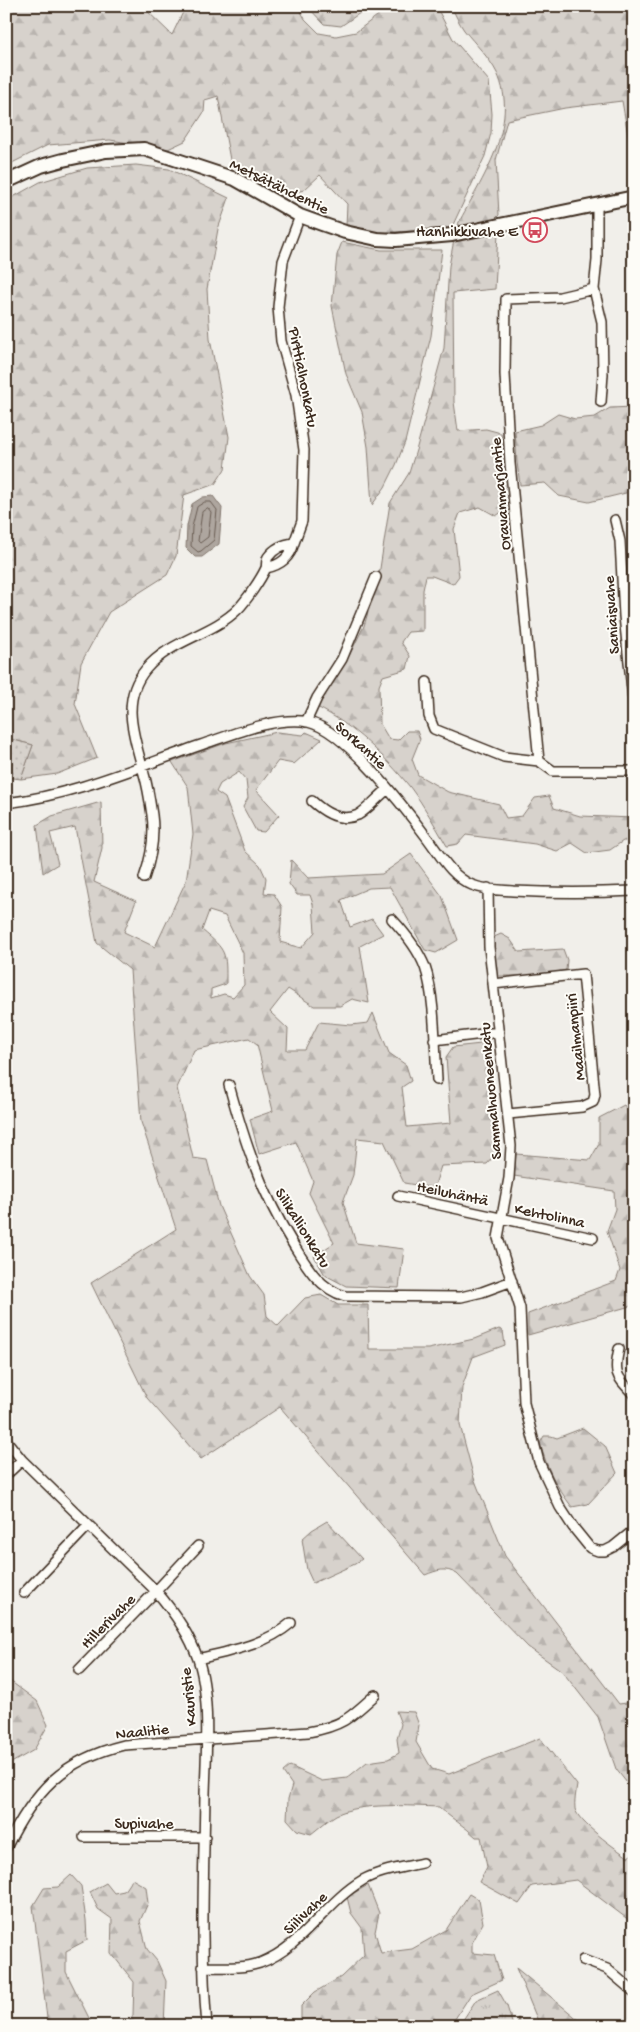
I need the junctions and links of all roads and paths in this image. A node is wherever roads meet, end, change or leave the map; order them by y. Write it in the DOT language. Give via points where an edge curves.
graph roads {
  1 [pos="6,182"];
  2 [pos="634,197"];
  3 [pos="597,205"];
  4 [pos="300,216"];
  5 [pos="594,289"];
  6 [pos="601,402"];
  7 [pos="615,520"];
  8 [pos="376,576"];
  9 [pos="427,682"];
  10 [pos="634,708"];
  11 [pos="306,722"];
  12 [pos="539,761"];
  13 [pos="142,766"];
  14 [pos="634,770"];
  15 [pos="388,789"];
  16 [pos="312,801"];
  17 [pos="6,803"];
  18 [pos="144,878"];
  19 [pos="488,888"];
  20 [pos="634,891"];
  21 [pos="392,919"];
  22 [pos="493,984"];
  23 [pos="499,1032"];
  24 [pos="434,1040"];
  25 [pos="437,1080"];
  26 [pos="229,1085"];
  27 [pos="508,1114"];
  28 [pos="398,1196"];
  29 [pos="502,1219"];
  30 [pos="593,1238"];
  31 [pos="512,1281"];
  32 [pos="619,1349"];
  33 [pos="634,1395"];
  34 [pos="6,1440"];
  35 [pos="22,1460"];
  36 [pos="6,1475"];
  37 [pos="88,1526"];
  38 [pos="634,1530"];
  39 [pos="198,1546"];
  40 [pos="156,1591"];
  41 [pos="24,1593"];
  42 [pos="291,1623"];
  43 [pos="198,1659"];
  44 [pos="79,1670"];
  45 [pos="375,1696"];
  46 [pos="207,1740"];
  47 [pos="84,1837"];
  48 [pos="205,1837"];
  49 [pos="6,1848"];
  50 [pos="422,1863"];
  51 [pos="583,1960"];
  52 [pos="203,1967"];
  53 [pos="634,1992"];
  54 [pos="6,2020"];
  55 [pos="7,2026"];
  56 [pos="207,2026"];
  1 -- 4 [label="main road, Metsätähdentie" via="63,160 106,151 144,149 235,179"];
  2 -- 3 [label="main road, Metsätähdentie"];
  3 -- 4 [label="main road, Metsätähdentie" via="452,235 396,240 345,232"];
  3 -- 5 [label="street"];
  4 -- 13 [label="street, Pirttialhonkatu" via="283,261 278,307 281,342 296,395 304,450 302,521 294,543 283,544 268,558 266,568 240,607 225,622 162,654 138,680 130,711"];
  5 -- 6 [label="street" via="602,322"];
  5 -- 12 [label="street, Oravanmarjantie" via="560,296 506,299 505,374 510,463"];
  7 -- 10 [label="street, Saniaisvahe" via="620,541"];
  8 -- 11 [label="street" via="342,659"];
  9 -- 12 [label="street" via="429,716 434,729 504,757"];
  11 -- 13 [label="street" via="267,725"];
  11 -- 15 [label="street, Sorkantie" via="319,726 351,750"];
  12 -- 14 [label="street" via="553,770"];
  13 -- 17 [label="street" via="63,792"];
  13 -- 18 [label="street, Pirttialhonkatu" via="149,793 153,835"];
  15 -- 16 [label="street" via="358,815 340,818 325,813"];
  15 -- 19 [label="street, Sorkantie" via="450,868 472,885"];
  19 -- 20 [label="street, Sorkantie" via="546,893"];
  19 -- 22 [label="street, Sammalhuoneenkatu"];
  21 -- 24 [label="street" via="425,967"];
  22 -- 23 [label="street, Sammalhuoneenkatu"];
  22 -- 27 [label="street, Maailmanpiiri" via="583,974 595,1095 592,1102 582,1107"];
  23 -- 24 [label="street"];
  23 -- 27 [label="street, Sammalhuoneenkatu"];
  24 -- 25 [label="street"];
  26 -- 31 [label="street, Silikallionkatu" via="253,1164 275,1215 312,1273 330,1290 345,1296 460,1297"];
  27 -- 29 [label="street, Sammalhuoneenkatu" via="511,1165"];
  28 -- 29 [label="street, Heiluhäntä"];
  29 -- 30 [label="street, Kehtolinna"];
  29 -- 31 [label="street, Sammalhuoneenkatu" via="498,1238"];
  31 -- 38 [label="street, Sammalhuoneenkatu" via="522,1318 524,1403 532,1440 546,1479 573,1527 590,1548 605,1551"];
  32 -- 33 [label="street" via="615,1366 618,1377"];
  34 -- 35 [label="street, Kauristie"];
  35 -- 36 [label="street"];
  35 -- 37 [label="street, Kauristie"];
  37 -- 40 [label="street, Kauristie"];
  37 -- 41 [label="street"];
  39 -- 40 [label="street, Hillerivahe"];
  40 -- 43 [label="street, Kauristie" via="185,1628"];
  40 -- 44 [label="street, Hillerivahe"];
  42 -- 43 [label="street" via="266,1639"];
  43 -- 46 [label="street, Kauristie" via="205,1696"];
  45 -- 46 [label="street, Naalitie" via="339,1724 327,1729"];
  46 -- 48 [label="street, Kauristie"];
  46 -- 49 [label="street, Naalitie" via="124,1745 100,1751 77,1762 52,1780 34,1801"];
  47 -- 48 [label="street, Supivahe"];
  48 -- 52 [label="street, Kauristie"];
  50 -- 52 [label="street, Siilivahe" via="380,1872 363,1881 344,1894 299,1939 281,1953 258,1964"];
  51 -- 53 [label="street" via="606,1969"];
  52 -- 56 [label="street, Kauristie"];
  54 -- 55 [label="street"];
}
